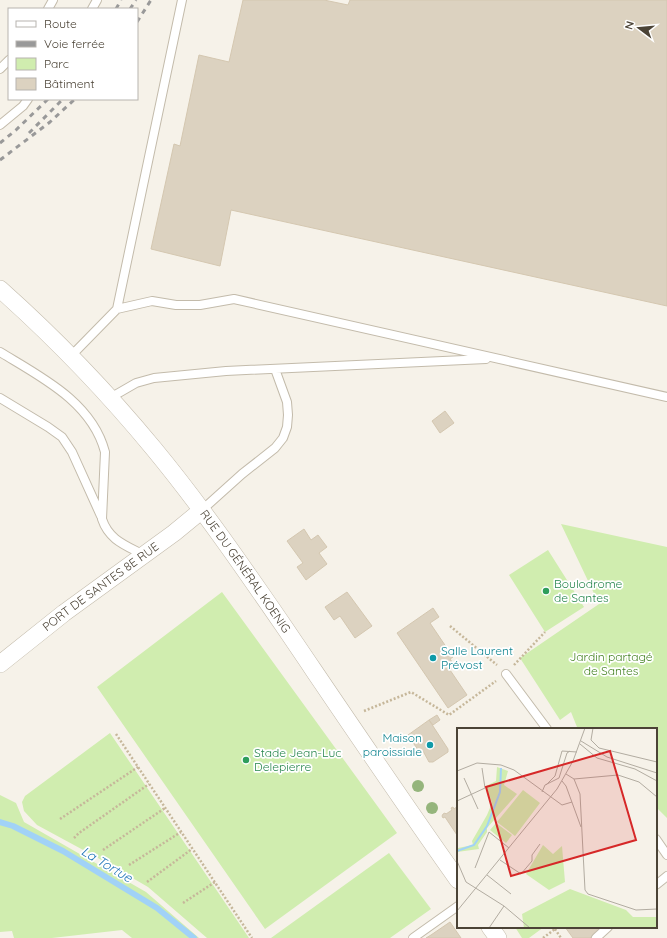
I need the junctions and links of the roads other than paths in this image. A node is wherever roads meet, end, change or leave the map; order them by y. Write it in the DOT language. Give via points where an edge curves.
graph roads {
  1 [pos="182,0"];
  2 [pos="8,61"];
  3 [pos="0,69"];
  4 [pos="27,100"];
  5 [pos="0,125"];
  6 [pos="0,289"];
  7 [pos="117,309"];
  8 [pos="0,352"];
  9 [pos="70,356"];
  10 [pos="497,359"];
  11 [pos="276,369"];
  12 [pos="0,398"];
  13 [pos="110,398"];
  14 [pos="667,398"];
  15 [pos="202,510"];
  16 [pos="102,519"];
  17 [pos="144,555"];
  18 [pos="0,664"];
  19 [pos="506,674"];
  20 [pos="545,728"];
  21 [pos="657,840"];
  22 [pos="667,855"];
  23 [pos="667,876"];
  24 [pos="457,879"];
  25 [pos="657,884"];
  26 [pos="457,907"];
  27 [pos="491,928"];
  28 [pos="607,928"];
  29 [pos="413,938"];
  30 [pos="498,938"];
  31 [pos="596,938"];
  1 -- 7 [label="lane"];
  2 -- 3 [label="lane"];
  4 -- 5 [label="lane"];
  6 -- 9 [label="street, RUE DU GÉNÉRAL KOENIG"];
  7 -- 9 [label="lane"];
  7 -- 10 [label="lane" via="152,301 200,305 234,299"];
  8 -- 16 [label="lane" via="58,389 79,407 92,423 105,452"];
  9 -- 13 [label="street, RUE DU GÉNÉRAL KOENIG"];
  10 -- 11 [label="lane"];
  10 -- 14 [label="lane"];
  11 -- 13 [label="lane" via="154,378 136,383"];
  11 -- 15 [label="lane" via="287,402 287,426 283,438 275,448"];
  12 -- 16 [label="lane" via="62,437 72,452"];
  13 -- 15 [label="street, RUE DU GÉNÉRAL KOENIG"];
  15 -- 17 [label="street, PORT DE SANTES 8E RUE"];
  15 -- 24 [label="street, RUE DU GÉNÉRAL KOENIG"];
  16 -- 17 [label="lane" via="113,537"];
  17 -- 18 [label="street, PORT DE SANTES 8E RUE"];
  19 -- 20 [label="lane"];
  21 -- 22 [label="lane"];
  23 -- 25 [label="lane"];
  26 -- 29 [label="lane"];
  27 -- 30 [label="street"];
  28 -- 31 [label="lane"];
}
